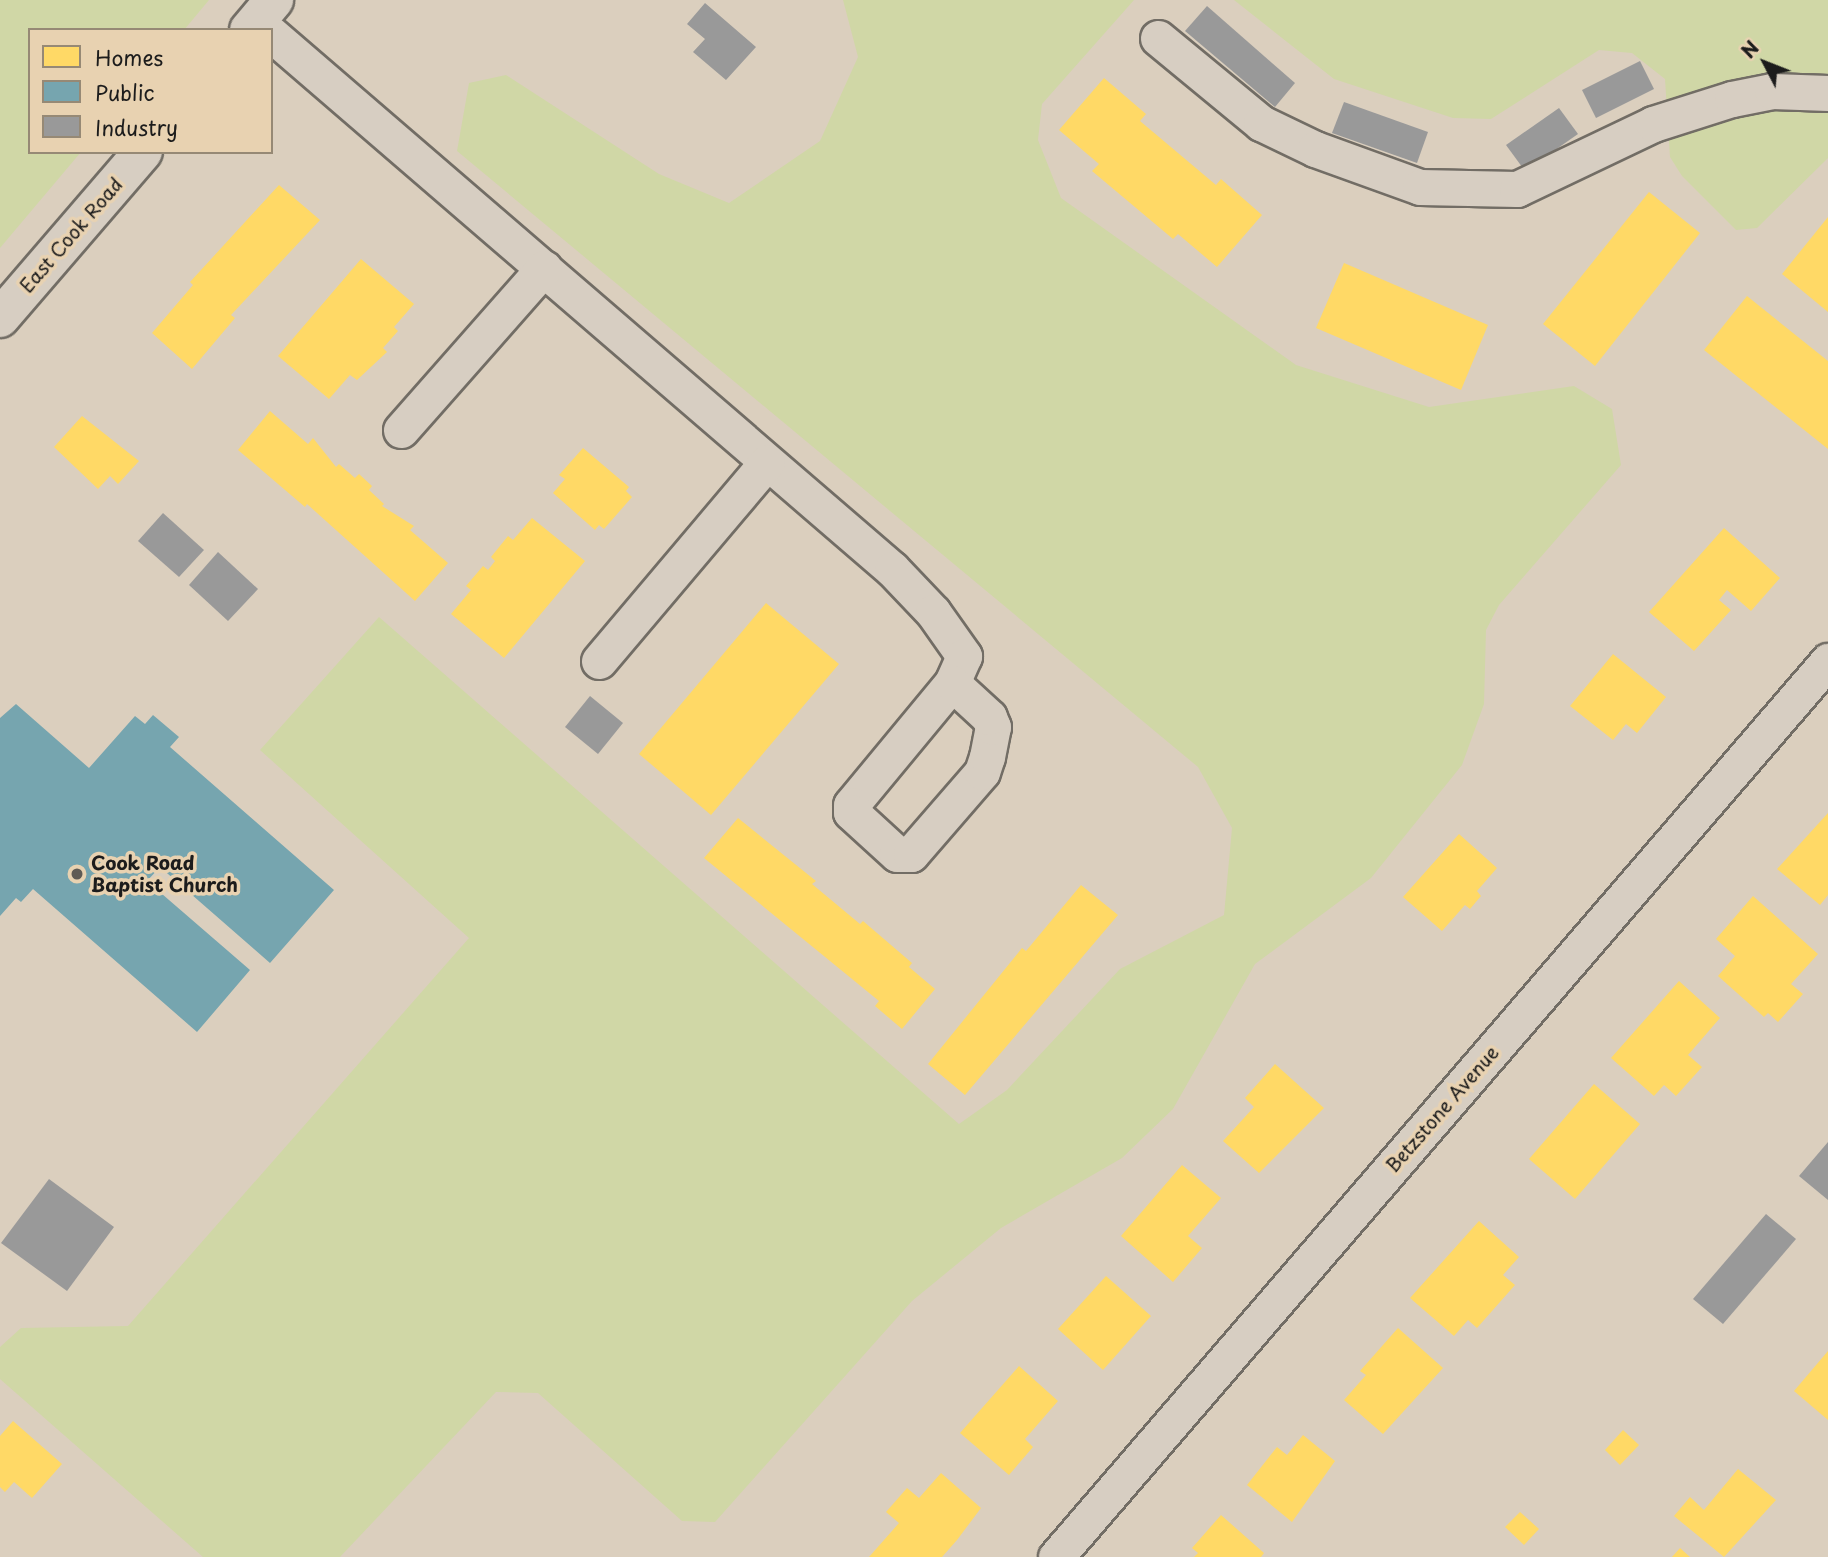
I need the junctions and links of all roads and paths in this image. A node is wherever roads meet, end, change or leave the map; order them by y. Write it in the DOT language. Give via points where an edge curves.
graph roads {
  1 [pos="273,32"];
  2 [pos="1158,38"];
  3 [pos="1828,93"];
  4 [pos="141,154"];
  5 [pos="544,268"];
  6 [pos="0,318"];
  7 [pos="401,430"];
  8 [pos="767,463"];
  9 [pos="599,661"];
  10 [pos="1828,661"];
  11 [pos="958,669"];
  12 [pos="1056,1557"];
  1 -- 5 [label="street"];
  2 -- 3 [label="street" via="1261,123 1315,149 1433,188 1517,190 1653,124 1732,99 1772,92"];
  4 -- 6 [label="main road, East Cook Road"];
  5 -- 7 [label="street"];
  5 -- 8 [label="street"];
  8 -- 9 [label="street"];
  8 -- 11 [label="street" via="909,585"];
  10 -- 12 [label="street, Betzstone Avenue"];
  11 -- 11 [label="street" via="851,805 855,816 897,853 911,854 982,772 987,757 993,727"];
}
